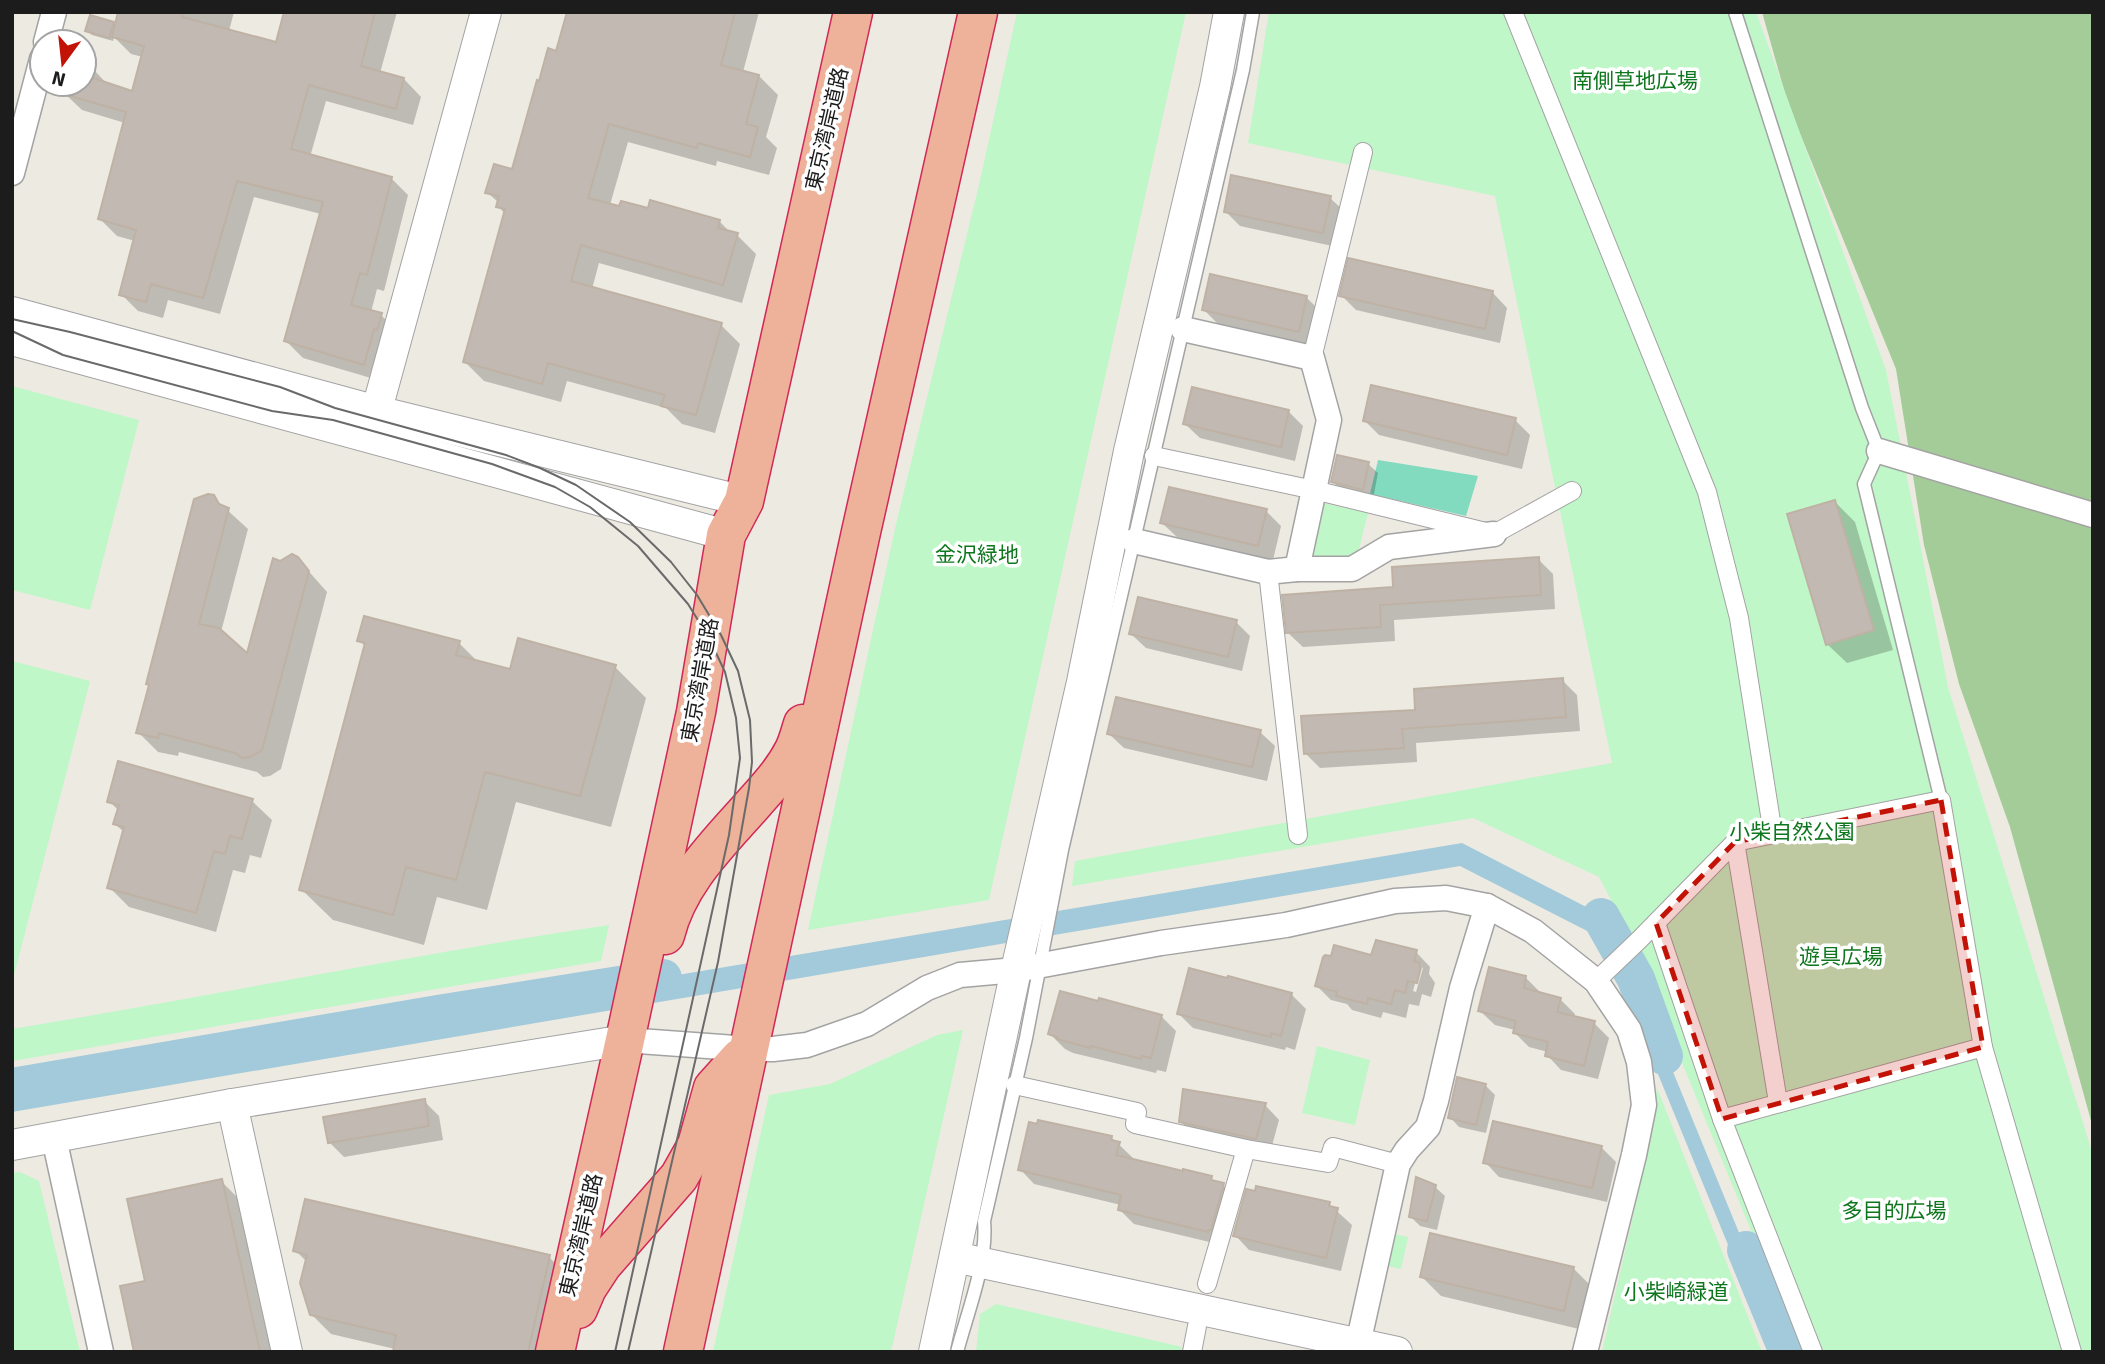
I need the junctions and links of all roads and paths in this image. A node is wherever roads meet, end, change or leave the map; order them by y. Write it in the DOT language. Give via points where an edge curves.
graph roads {
  1 [pos="486,12"];
  2 [pos="853,12"];
  3 [pos="978,12"];
  4 [pos="1229,12"];
  5 [pos="1253,12"];
  6 [pos="1513,12"];
  7 [pos="1735,12"];
  8 [pos="32,98"];
  9 [pos="1363,152"];
  10 [pos="12,173"];
  11 [pos="12,312"];
  12 [pos="1183,329"];
  13 [pos="12,340"];
  14 [pos="1312,358"];
  15 [pos="373,424"];
  16 [pos="1879,451"];
  17 [pos="1154,456"];
  18 [pos="1314,490"];
  19 [pos="1572,491"];
  20 [pos="744,501"];
  21 [pos="2093,516"];
  22 [pos="861,532"];
  23 [pos="1494,534"];
  24 [pos="726,535"];
  25 [pos="1133,541"];
  26 [pos="1297,569"];
  27 [pos="1268,572"];
  28 [pos="1941,800"];
  29 [pos="1773,834"];
  30 [pos="1298,835"];
  31 [pos="1735,842"];
  32 [pos="1044,895"];
  33 [pos="1487,906"];
  34 [pos="1656,923"];
  35 [pos="1028,968"];
  36 [pos="1601,976"];
  37 [pos="625,1040"];
  38 [pos="1983,1047"];
  39 [pos="749,1049"];
  40 [pos="1016,1084"];
  41 [pos="1778,1102"];
  42 [pos="232,1104"];
  43 [pos="1722,1119"];
  44 [pos="54,1138"];
  45 [pos="12,1145"];
  46 [pos="1246,1149"];
  47 [pos="1398,1164"];
  48 [pos="968,1260"];
  49 [pos="1207,1284"];
  50 [pos="1197,1326"];
  51 [pos="1358,1344"];
  52 [pos="101,1352"];
  53 [pos="287,1352"];
  54 [pos="555,1352"];
  55 [pos="561,1352"];
  56 [pos="683,1352"];
  57 [pos="934,1352"];
  58 [pos="957,1352"];
  59 [pos="1192,1352"];
  60 [pos="1397,1352"];
  61 [pos="1585,1352"];
  62 [pos="1813,1352"];
  63 [pos="2072,1352"];
  1 -- 15 [label="street"];
  2 -- 20 [label="highway, 東京湾岸道路"];
  3 -- 22 [label="highway"];
  4 -- 32 [label="street" via="1129,451"];
  5 -- 12 [label="lane"];
  6 -- 29 [label="street" via="1707,492 1738,618"];
  7 -- 16 [label="lane"];
  8 -- 10 [label="street"];
  9 -- 14 [label="street"];
  11 -- 15 [label="street"];
  12 -- 14 [label="street"];
  12 -- 17 [label="lane"];
  13 -- 15 [label="street"];
  14 -- 18 [label="street" via="1329,420"];
  15 -- 20 [label="street"];
  15 -- 24 [label="street"];
  16 -- 21 [label="street"];
  16 -- 28 [label="lane" via="1864,484"];
  17 -- 18 [label="street"];
  17 -- 25 [label="lane"];
  18 -- 23 [label="street"];
  18 -- 26 [label="street"];
  19 -- 23 [label="street"];
  20 -- 24 [label="highway, 東京湾岸道路"];
  22 -- 37 [label="highway" via="840,584 796,748 781,773 684,890 668,925 645,1019"];
  22 -- 39 [label="highway"];
  23 -- 26 [label="street" via="1389,547 1352,569"];
  24 -- 37 [label="highway, 東京湾岸道路" via="696,712"];
  25 -- 27 [label="street"];
  25 -- 32 [label="lane" via="1062,850"];
  26 -- 27 [label="street"];
  27 -- 30 [label="street"];
  28 -- 29 [label="street"];
  28 -- 38 [label="street"];
  29 -- 31 [label="street"];
  31 -- 34 [label="street"];
  31 -- 41 [label="street"];
  32 -- 35 [label="street"];
  33 -- 35 [label="street" via="1446,898 1395,901 1286,925"];
  33 -- 36 [label="street"];
  33 -- 47 [label="street" via="1428,1127"];
  34 -- 36 [label="street"];
  34 -- 43 [label="street"];
  35 -- 39 [label="street" via="960,975 927,988 867,1024 807,1045"];
  35 -- 40 [label="lane"];
  35 -- 48 [label="street"];
  36 -- 61 [label="street" via="1629,1030 1639,1062 1644,1105"];
  37 -- 39 [label="street"];
  37 -- 42 [label="street"];
  37 -- 54 [label="highway, 東京湾岸道路"];
  38 -- 41 [label="street"];
  38 -- 63 [label="street"];
  39 -- 55 [label="highway" via="713,1088 697,1144 679,1177 615,1248 587,1288"];
  39 -- 56 [label="highway"];
  40 -- 46 [label="street" via="1137,1112 1135,1124"];
  40 -- 48 [label="lane" via="985,1234"];
  41 -- 43 [label="street"];
  42 -- 44 [label="street"];
  42 -- 53 [label="street"];
  43 -- 62 [label="street"];
  44 -- 45 [label="street"];
  44 -- 52 [label="street"];
  46 -- 47 [label="street" via="1328,1163 1333,1147"];
  46 -- 49 [label="street"];
  47 -- 51 [label="street"];
  48 -- 51 [label="street"];
  48 -- 57 [label="street"];
  48 -- 58 [label="lane"];
  50 -- 59 [label="street"];
  51 -- 60 [label="street"];
}
